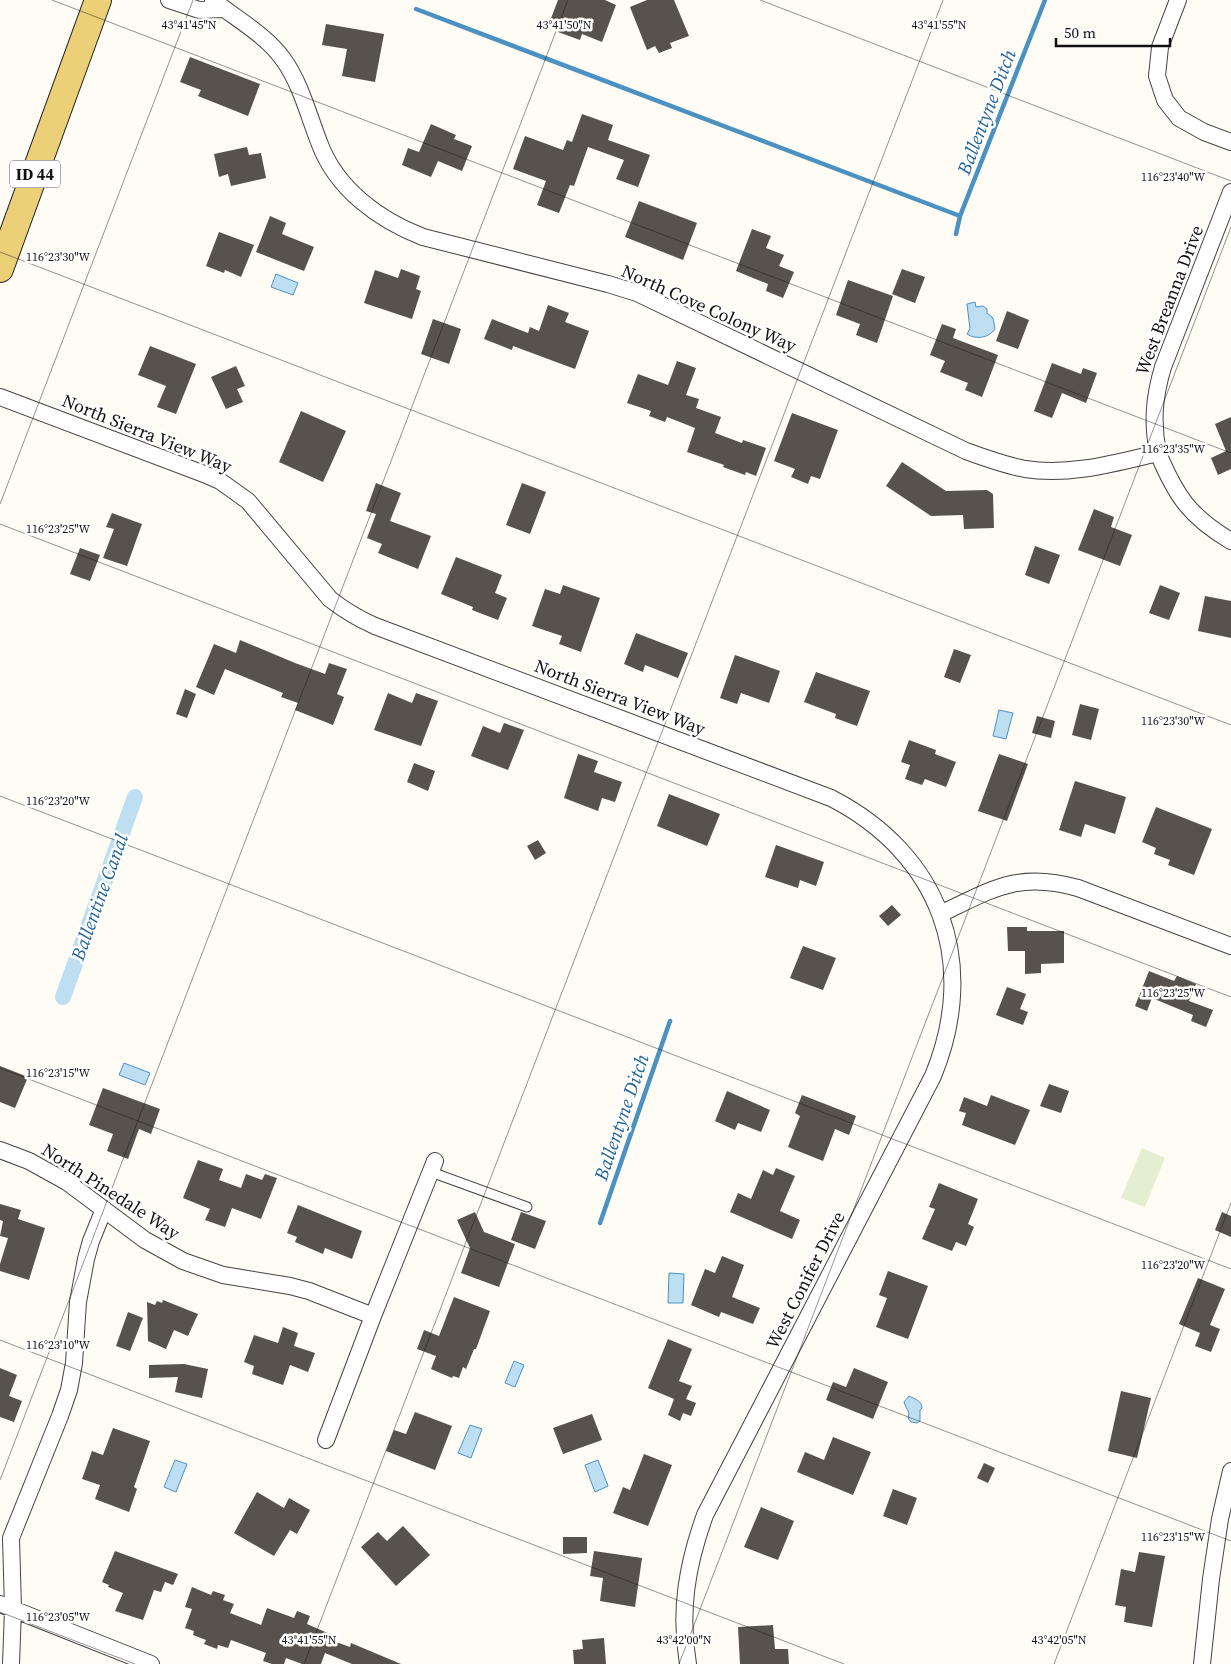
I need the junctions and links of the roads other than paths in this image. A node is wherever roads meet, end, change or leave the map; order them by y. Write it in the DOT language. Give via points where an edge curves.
graph roads {
  1 [pos="98,0"];
  2 [pos="170,0"];
  3 [pos="1178,0"];
  4 [pos="218,5"];
  5 [pos="1231,142"];
  6 [pos="1231,192"];
  7 [pos="0,269"];
  8 [pos="0,397"];
  9 [pos="1158,453"];
  10 [pos="1231,541"];
  11 [pos="940,914"];
  12 [pos="1231,946"];
  13 [pos="0,1150"];
  14 [pos="433,1166"];
  15 [pos="527,1207"];
  16 [pos="104,1209"];
  17 [pos="373,1316"];
  18 [pos="326,1440"];
  19 [pos="1231,1472"];
  20 [pos="6,1607"];
  21 [pos="11,1664"];
  22 [pos="151,1664"];
  23 [pos="688,1664"];
  24 [pos="1202,1664"];
  1 -- 7 [label="main road, ID 44"];
  2 -- 4 [label="street, North Cove Colony Way" via="199,10"];
  3 -- 5 [label="street" via="1160,47 1157,76 1165,100 1179,118"];
  4 -- 9 [label="street, North Cove Colony Way" via="265,40 293,74 320,145 340,179 369,208 404,230 637,293 966,451 1004,464 1026,469 1066,470"];
  6 -- 9 [label="street, West Breanna Drive" via="1157,388 1154,426"];
  8 -- 11 [label="street, North Sierra View Way" via="220,481 248,502 330,599 359,619 847,806 877,826 903,852 924,881"];
  9 -- 10 [label="street" via="1180,498 1207,526"];
  11 -- 12 [label="street" via="993,889 1026,881 1044,881 1078,888"];
  11 -- 23 [label="street, West Conifer Drive" via="950,952 953,988 950,1024 943,1050 933,1076 705,1516 686,1581 684,1618"];
  13 -- 16 [label="street, North Pinedale Way" via="44,1168"];
  14 -- 15 [label="lane"];
  14 -- 17 [label="street"];
  16 -- 17 [label="street, North Pinedale Way" via="145,1240 183,1260 224,1275 290,1286"];
  16 -- 20 [label="street" via="86,1259 69,1390 11,1538"];
  17 -- 18 [label="street"];
  19 -- 24 [label="street" via="1220,1519"];
  20 -- 21 [label="street"];
  20 -- 22 [label="street"];
}
